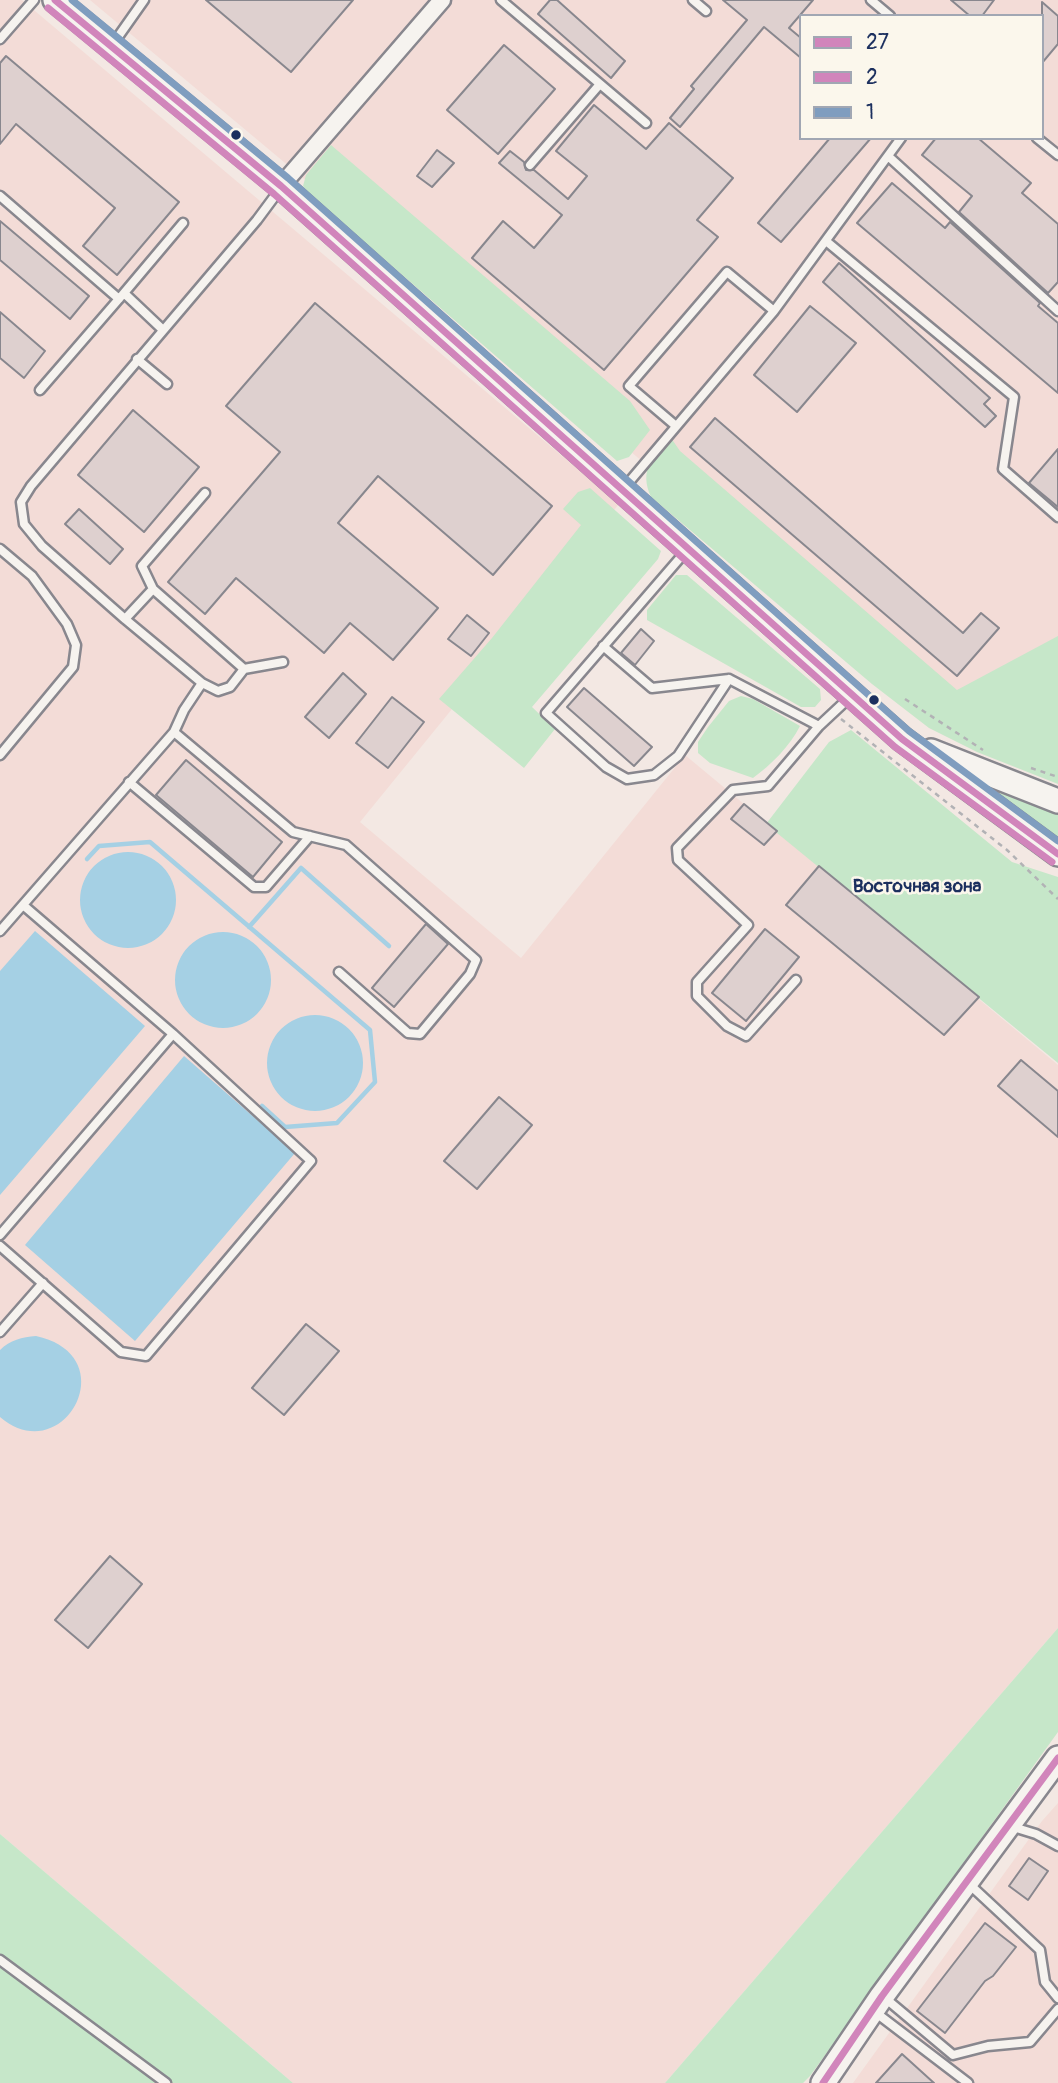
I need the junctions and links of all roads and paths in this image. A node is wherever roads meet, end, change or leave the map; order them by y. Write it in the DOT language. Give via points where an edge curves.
graph roads {
  1 [pos="34,0"];
  2 [pos="144,0"];
  3 [pos="442,0"];
  4 [pos="501,0"];
  5 [pos="693,0"];
  6 [pos="871,0"];
  7 [pos="61,2"];
  8 [pos="706,11"];
  9 [pos="888,14"];
  10 [pos="0,39"];
  11 [pos="112,46"];
  12 [pos="600,84"];
  13 [pos="646,123"];
  14 [pos="900,140"];
  15 [pos="1039,140"];
  16 [pos="1058,155"];
  17 [pos="888,156"];
  18 [pos="530,165"];
  19 [pos="281,187"];
  20 [pos="0,196"];
  21 [pos="183,223"];
  22 [pos="826,241"];
  23 [pos="121,296"];
  24 [pos="1058,310"];
  25 [pos="774,311"];
  26 [pos="162,329"];
  27 [pos="137,359"];
  28 [pos="167,384"];
  29 [pos="40,390"];
  30 [pos="676,426"];
  31 [pos="622,491"];
  32 [pos="205,493"];
  33 [pos="1058,517"];
  34 [pos="0,549"];
  35 [pos="688,549"];
  36 [pos="153,589"];
  37 [pos="125,620"];
  38 [pos="603,646"];
  39 [pos="283,662"];
  40 [pos="244,668"];
  41 [pos="729,679"];
  42 [pos="202,683"];
  43 [pos="852,695"];
  44 [pos="905,699"];
  45 [pos="833,713"];
  46 [pos="819,726"];
  47 [pos="174,732"];
  48 [pos="902,739"];
  49 [pos="990,754"];
  50 [pos="0,755"];
  51 [pos="1024,766"];
  52 [pos="1058,777"];
  53 [pos="129,782"];
  54 [pos="1058,801"];
  55 [pos="310,836"];
  56 [pos="1058,854"];
  57 [pos="1058,898"];
  58 [pos="23,905"];
  59 [pos="0,931"];
  60 [pos="339,972"];
  61 [pos="796,980"];
  62 [pos="173,1034"];
  63 [pos="0,1235"];
  64 [pos="0,1246"];
  65 [pos="43,1283"];
  66 [pos="0,1332"];
  67 [pos="1058,1758"];
  68 [pos="1010,1826"];
  69 [pos="1058,1846"];
  70 [pos="968,1882"];
  71 [pos="0,1960"];
  72 [pos="1058,1998"];
  73 [pos="877,2003"];
  74 [pos="1058,2009"];
  75 [pos="166,2083"];
  76 [pos="823,2083"];
  77 [pos="968,2083"];
  1 -- 10 [label="lane"];
  2 -- 11 [label="lane"];
  3 -- 19 [label="street"];
  4 -- 12 [label="lane"];
  5 -- 8 [label="lane"];
  6 -- 9 [label="lane"];
  7 -- 11 [label="main road"];
  11 -- 19 [label="main road"];
  12 -- 13 [label="lane"];
  12 -- 18 [label="lane"];
  14 -- 17 [label="lane"];
  15 -- 16 [label="lane"];
  17 -- 22 [label="lane"];
  17 -- 24 [label="lane"];
  19 -- 26 [label="lane"];
  19 -- 31 [label="main road"];
  20 -- 23 [label="lane"];
  21 -- 23 [label="lane"];
  22 -- 25 [label="lane"];
  22 -- 33 [label="lane" via="1014,397 1003,469"];
  23 -- 26 [label="lane"];
  23 -- 29 [label="lane"];
  25 -- 30 [label="lane"];
  25 -- 30 [label="lane" via="727,272 629,386"];
  26 -- 27 [label="lane"];
  27 -- 28 [label="lane"];
  27 -- 37 [label="lane" via="21,502 24,524 42,546"];
  30 -- 31 [label="lane"];
  31 -- 35 [label="main road"];
  32 -- 36 [label="lane" via="142,566"];
  34 -- 50 [label="lane" via="32,576 67,624 76,645 73,667"];
  35 -- 38 [label="lane"];
  35 -- 43 [label="main road"];
  36 -- 37 [label="lane"];
  36 -- 40 [label="lane"];
  37 -- 42 [label="lane"];
  38 -- 41 [label="lane" via="652,688"];
  38 -- 41 [label="lane" via="546,713 606,767 627,779 654,775 678,755"];
  39 -- 40 [label="lane"];
  40 -- 42 [label="lane" via="230,687 218,691"];
  41 -- 46 [label="lane"];
  42 -- 47 [label="lane"];
  43 -- 45 [label="lane"];
  43 -- 48 [label="main road"];
  44 -- 49 [label="path"];
  45 -- 46 [label="lane"];
  45 -- 57 [label="path" via="1007,850"];
  46 -- 61 [label="lane" via="768,786 733,790 677,848 678,860 748,925 697,982 697,996 727,1026 746,1036"];
  47 -- 53 [label="lane"];
  47 -- 55 [label="lane" via="293,832"];
  48 -- 54 [label="main road"];
  48 -- 56 [label="main road"];
  51 -- 52 [label="path"];
  53 -- 55 [label="lane" via="254,887 266,887"];
  53 -- 58 [label="lane"];
  55 -- 60 [label="lane" via="346,845 476,960 470,974 419,1034 408,1033"];
  58 -- 59 [label="lane"];
  58 -- 62 [label="lane"];
  62 -- 63 [label="lane"];
  62 -- 65 [label="lane" via="312,1161 146,1356 121,1352"];
  64 -- 65 [label="lane"];
  65 -- 66 [label="lane"];
  67 -- 68 [label="main road"];
  68 -- 69 [label="lane"];
  68 -- 70 [label="main road"];
  70 -- 72 [label="lane" via="1040,1950 1045,1982"];
  70 -- 73 [label="main road"];
  71 -- 75 [label="lane"];
  73 -- 74 [label="lane" via="953,2055 1030,2042"];
  73 -- 76 [label="main road"];
  73 -- 77 [label="lane"];
}
